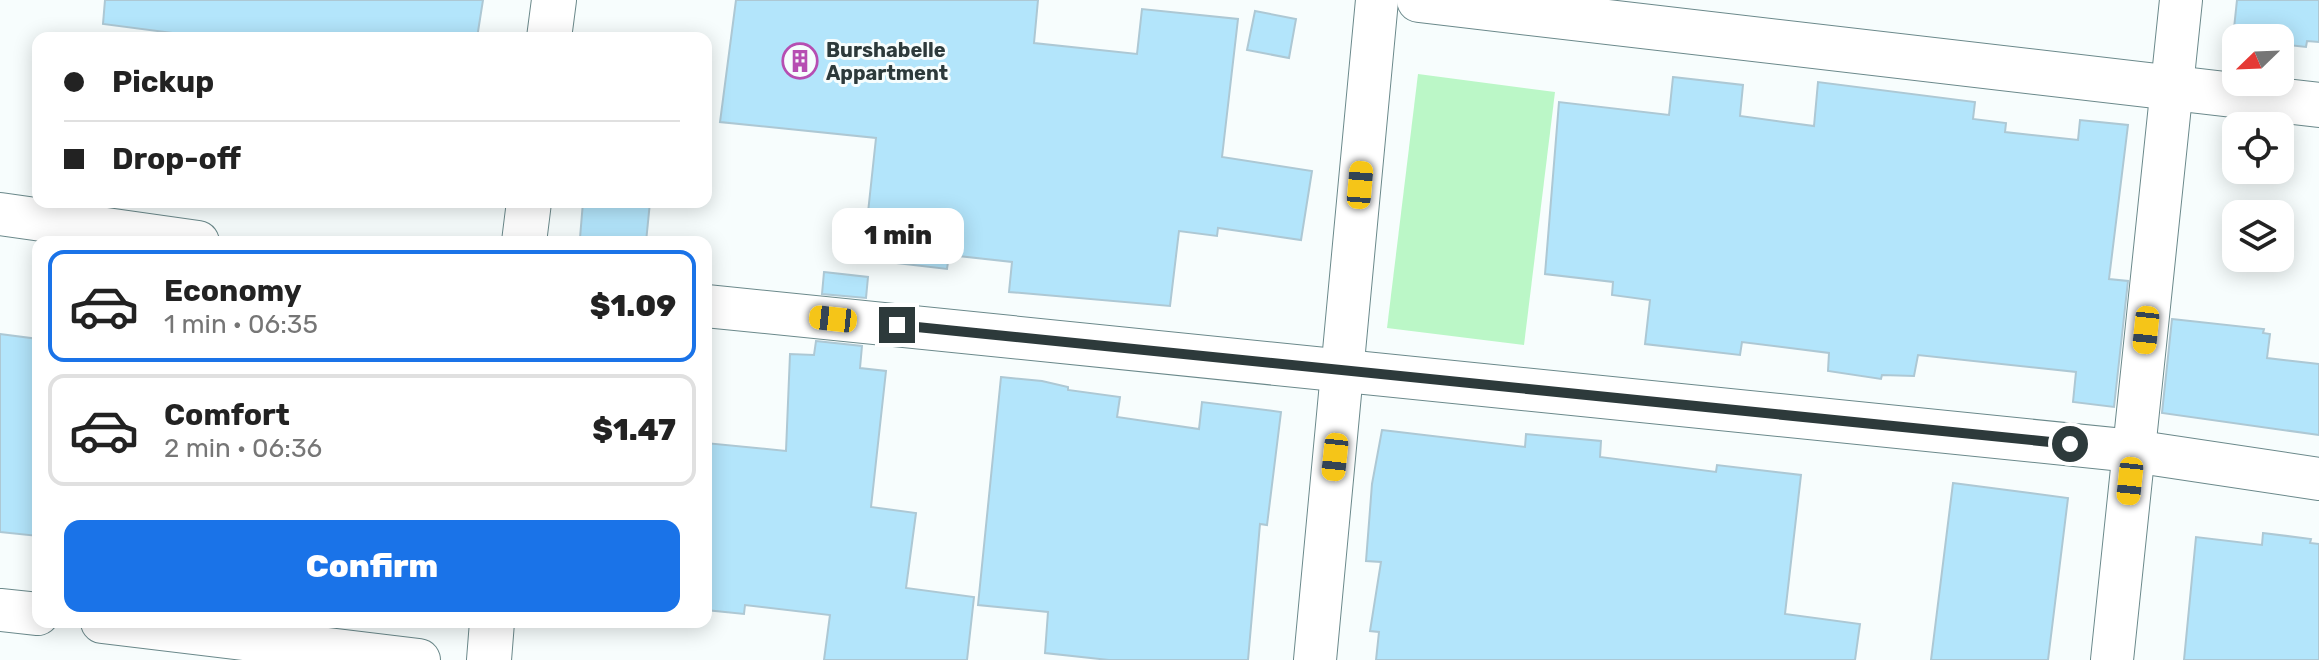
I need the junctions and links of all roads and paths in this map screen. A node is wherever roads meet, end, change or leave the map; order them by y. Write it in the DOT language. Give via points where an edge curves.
graph roads {
  1 [pos="554,0"];
  2 [pos="1377,0"];
  3 [pos="1419,0"];
  4 [pos="2181,0"];
  5 [pos="550,32"];
  6 [pos="2171,88"];
  7 [pos="2319,105"];
  8 [pos="528,208"];
  9 [pos="0,214"];
  10 [pos="156,236"];
  11 [pos="525,236"];
  12 [pos="712,307"];
  13 [pos="1343,370"];
  14 [pos="2133,451"];
  15 [pos="2319,479"];
  16 [pos="0,610"];
  17 [pos="32,613"];
  18 [pos="152,628"];
  19 [pos="492,628"];
  20 [pos="419,660"];
  21 [pos="489,660"];
  22 [pos="1315,660"];
  23 [pos="2112,660"];
  1 -- 5 [label="main road"];
  2 -- 13 [label="street"];
  3 -- 6 [label="main road"];
  4 -- 6 [label="street"];
  6 -- 7 [label="main road"];
  6 -- 14 [label="street"];
  8 -- 11 [label="main road"];
  9 -- 10 [label="street"];
  12 -- 13 [label="street"];
  13 -- 14 [label="street"];
  13 -- 22 [label="street"];
  14 -- 15 [label="street"];
  14 -- 23 [label="street"];
  16 -- 17 [label="street"];
  18 -- 20 [label="street"];
  19 -- 21 [label="main road"];
}
